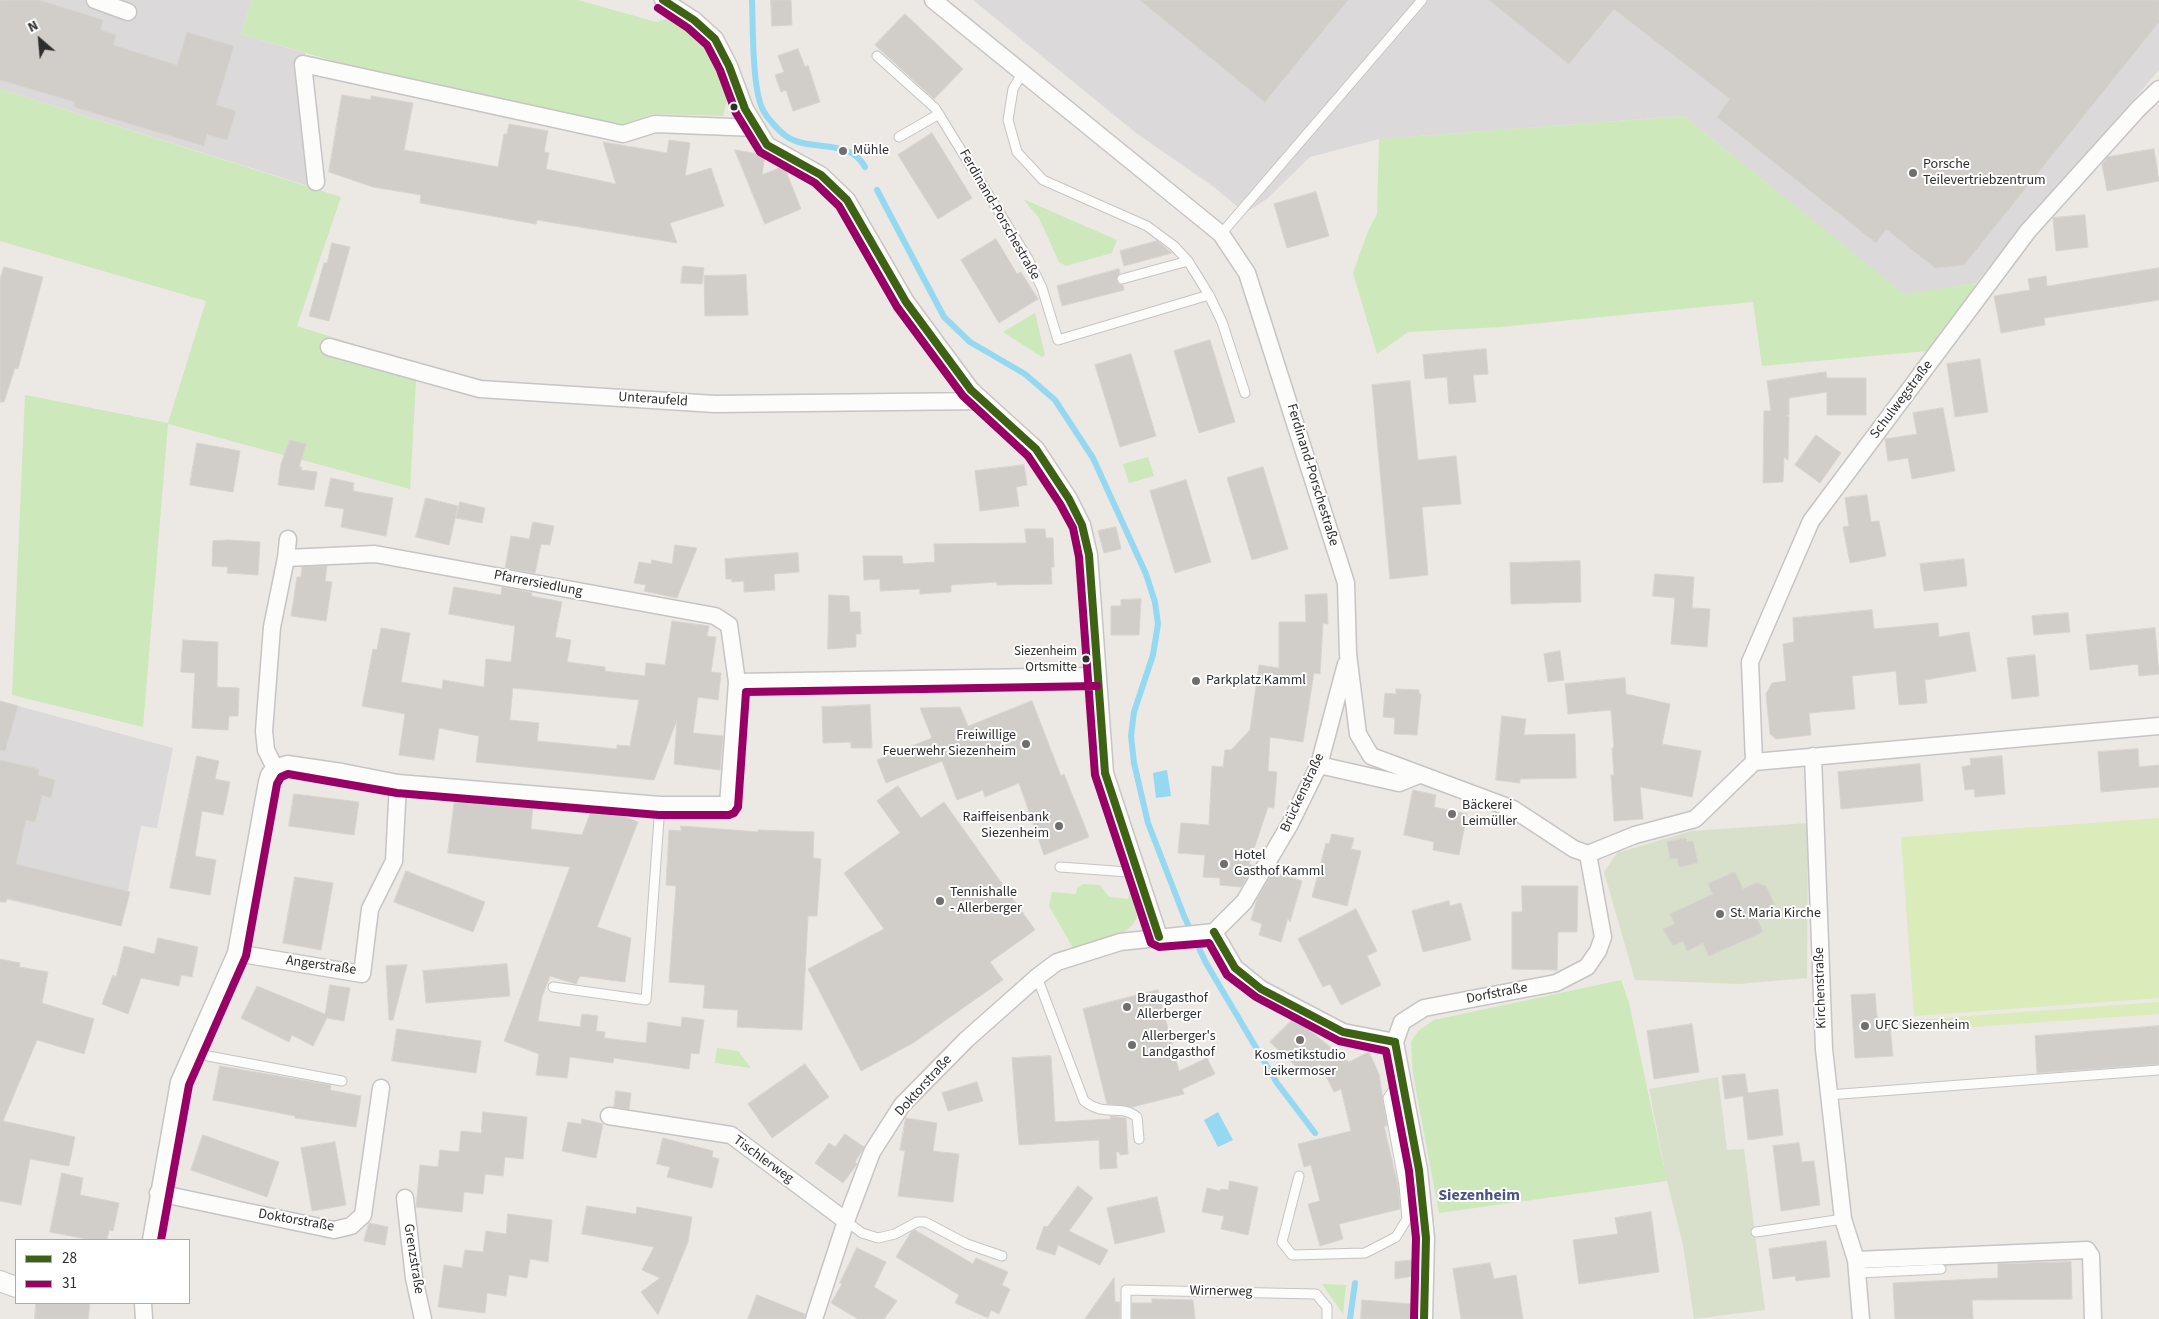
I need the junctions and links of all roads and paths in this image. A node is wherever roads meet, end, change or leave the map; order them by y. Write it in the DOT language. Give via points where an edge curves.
graph roads {
  1 [pos="96,0"];
  2 [pos="664,0"];
  3 [pos="933,0"];
  4 [pos="1422,0"];
  5 [pos="128,12"];
  6 [pos="877,56"];
  7 [pos="1023,72"];
  8 [pos="2159,89"];
  9 [pos="937,111"];
  10 [pos="757,128"];
  11 [pos="899,137"];
  12 [pos="316,182"];
  13 [pos="1221,234"];
  14 [pos="1188,261"];
  15 [pos="1122,279"];
  16 [pos="1209,295"];
  17 [pos="329,347"];
  18 [pos="1245,393"];
  19 [pos="983,401"];
  20 [pos="288,539"];
  21 [pos="286,558"];
  22 [pos="1348,654"];
  23 [pos="1097,676"];
  24 [pos="737,682"];
  25 [pos="2159,726"];
  26 [pos="1814,756"];
  27 [pos="1754,762"];
  28 [pos="1318,765"];
  29 [pos="275,768"];
  30 [pos="1419,775"];
  31 [pos="398,783"];
  32 [pos="660,805"];
  33 [pos="1588,854"];
  34 [pos="1060,867"];
  35 [pos="1135,869"];
  36 [pos="1209,932"];
  37 [pos="1159,937"];
  38 [pos="236,953"];
  39 [pos="1037,977"];
  40 [pos="553,987"];
  41 [pos="1395,1042"];
  42 [pos="192,1053"];
  43 [pos="2159,1070"];
  44 [pos="1400,1080"];
  45 [pos="342,1081"];
  46 [pos="381,1088"];
  47 [pos="1828,1095"];
  48 [pos="609,1116"];
  49 [pos="1139,1138"];
  50 [pos="1299,1176"];
  51 [pos="158,1193"];
  52 [pos="405,1198"];
  53 [pos="1843,1219"];
  54 [pos="846,1221"];
  55 [pos="1756,1232"];
  56 [pos="151,1239"];
  57 [pos="1002,1256"];
  58 [pos="1857,1266"];
  59 [pos="1941,1269"];
  60 [pos="0,1281"];
  61 [pos="15,1288"];
  62 [pos="143,1304"];
  63 [pos="144,1319"];
  64 [pos="423,1319"];
  65 [pos="814,1319"];
  66 [pos="1126,1319"];
  67 [pos="1327,1319"];
  68 [pos="1424,1319"];
  69 [pos="1861,1319"];
  70 [pos="2093,1319"];
  1 -- 5 [label="street"];
  2 -- 10 [label="street" via="715,38 745,109"];
  3 -- 7 [label="street, Ferdinand-Porschestraße"];
  4 -- 13 [label="lane"];
  6 -- 9 [label="lane"];
  7 -- 13 [label="street, Ferdinand-Porschestraße"];
  7 -- 14 [label="lane" via="1013,88 1008,120 1017,152 1043,180 1147,226"];
  8 -- 27 [label="street, Schulwegstraße" via="2028,231 1811,521 1750,662"];
  9 -- 11 [label="lane"];
  9 -- 16 [label="lane, Ferdinand-Porschestraße" via="1028,259 1042,288 1058,340"];
  10 -- 12 [label="street" via="655,124 624,134 303,64"];
  10 -- 19 [label="street" via="767,145 821,175 848,200 906,302 971,390"];
  13 -- 22 [label="street, Ferdinand-Porschestraße" via="1247,273 1346,583"];
  14 -- 15 [label="lane"];
  14 -- 16 [label="lane"];
  16 -- 18 [label="lane" via="1222,322"];
  17 -- 19 [label="street, Unteraufeld" via="480,389 715,404"];
  19 -- 23 [label="street" via="1036,449 1082,525 1089,555"];
  20 -- 21 [label="street"];
  21 -- 24 [label="street, Pfarrersiedlung" via="375,554 715,616 729,625"];
  21 -- 29 [label="street" via="272,627 264,731 266,750"];
  22 -- 28 [label="street, Brückenstraße"];
  22 -- 30 [label="street" via="1358,734 1371,756"];
  23 -- 24 [label="street"];
  23 -- 35 [label="street" via="1104,773"];
  24 -- 32 [label="street" via="728,806"];
  25 -- 26 [label="street"];
  26 -- 27 [label="street"];
  26 -- 47 [label="street, Kirchenstraße"];
  27 -- 33 [label="street" via="1695,819 1635,835"];
  28 -- 30 [label="street" via="1399,784"];
  28 -- 36 [label="street, Brückenstraße" via="1290,824 1244,902"];
  29 -- 31 [label="street" via="287,764"];
  29 -- 38 [label="street" via="266,782"];
  30 -- 33 [label="street" via="1513,809 1574,849"];
  31 -- 32 [label="street"];
  31 -- 38 [label="street, Angerstraße" via="394,861 370,909 362,974"];
  32 -- 40 [label="lane" via="646,1000"];
  33 -- 41 [label="street, Dorfstraße" via="1603,937 1587,967 1556,983 1424,1008 1402,1022"];
  34 -- 35 [label="lane" via="1128,872"];
  35 -- 37 [label="street"];
  36 -- 37 [label="street, Doktorstraße"];
  36 -- 41 [label="street" via="1236,968 1261,989 1343,1032"];
  37 -- 39 [label="street, Doktorstraße" via="1120,942 1064,959"];
  38 -- 42 [label="street"];
  39 -- 49 [label="lane" via="1084,1101 1095,1110 1129,1111 1137,1117"];
  39 -- 54 [label="street, Doktorstraße" via="966,1040 902,1106 872,1152"];
  41 -- 44 [label="street"];
  42 -- 45 [label="lane"];
  42 -- 51 [label="street" via="179,1082"];
  43 -- 47 [label="lane"];
  44 -- 50 [label="lane" via="1388,1098 1408,1219 1396,1236 1365,1253 1292,1255 1282,1242"];
  44 -- 68 [label="street" via="1419,1170 1426,1238"];
  46 -- 51 [label="street, Doktorstraße" via="363,1215 351,1226 334,1230"];
  47 -- 53 [label="street, Kirchenstraße"];
  48 -- 54 [label="street, Tischlerweg" via="731,1135"];
  51 -- 56 [label="street"];
  52 -- 64 [label="street, Grenzstraße" via="414,1278"];
  53 -- 55 [label="lane"];
  53 -- 58 [label="street, Kirchenstraße"];
  54 -- 57 [label="lane" via="862,1233 878,1238 895,1234 917,1222 925,1222 967,1244"];
  54 -- 65 [label="street, Doktorstraße"];
  58 -- 59 [label="lane"];
  58 -- 69 [label="street, Kirchenstraße"];
  58 -- 70 [label="street" via="2087,1250 2091,1256"];
  60 -- 61 [label="street"];
  62 -- 63 [label="street"];
  66 -- 67 [label="lane, Wirnerweg" via="1126,1290 1316,1294 1327,1307"];
}
